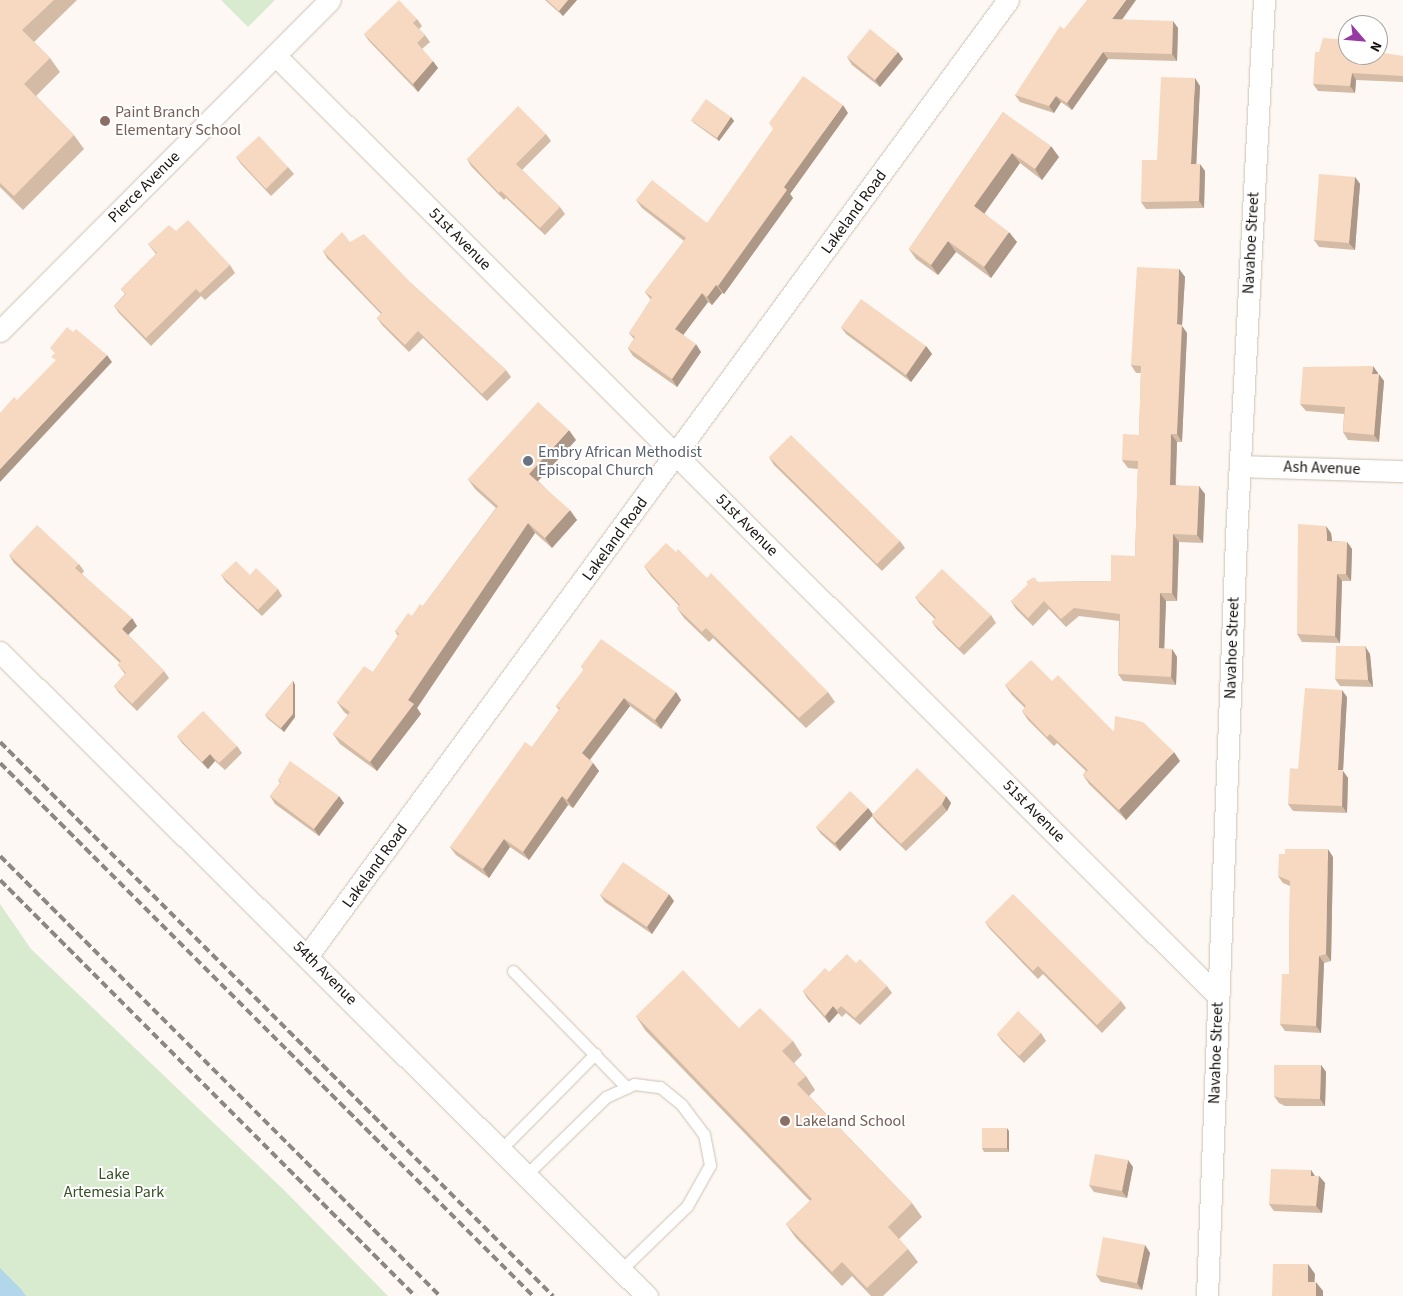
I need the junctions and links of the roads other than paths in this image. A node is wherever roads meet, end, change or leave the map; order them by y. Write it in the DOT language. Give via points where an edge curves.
graph roads {
  1 [pos="330,0"];
  2 [pos="1008,0"];
  3 [pos="1264,0"];
  4 [pos="275,55"];
  5 [pos="0,332"];
  6 [pos="676,454"];
  7 [pos="1240,466"];
  8 [pos="1403,471"];
  9 [pos="0,652"];
  10 [pos="308,955"];
  11 [pos="513,971"];
  12 [pos="1218,996"];
  13 [pos="595,1054"];
  14 [pos="627,1088"];
  15 [pos="501,1149"];
  16 [pos="526,1175"];
  17 [pos="621,1270"];
  18 [pos="647,1296"];
  19 [pos="1207,1296"];
  1 -- 4 [label="street, Pierce Avenue"];
  2 -- 6 [label="street, Lakeland Road"];
  3 -- 7 [label="street, Navahoe Street"];
  4 -- 5 [label="street, Pierce Avenue"];
  4 -- 6 [label="street, 51st Avenue"];
  6 -- 10 [label="street, Lakeland Road"];
  6 -- 12 [label="street, 51st Avenue"];
  7 -- 8 [label="street, Ash Avenue"];
  7 -- 12 [label="street, Navahoe Street"];
  9 -- 10 [label="street, 54th Avenue"];
  10 -- 15 [label="street, 54th Avenue"];
  11 -- 13 [label="lane"];
  12 -- 19 [label="street, Navahoe Street"];
  13 -- 14 [label="lane"];
  13 -- 15 [label="lane"];
  14 -- 16 [label="lane" via="606,1097"];
  14 -- 17 [label="lane" via="634,1084 660,1087 681,1104 704,1134 710,1165 688,1206"];
  15 -- 16 [label="street, 54th Avenue"];
  16 -- 17 [label="street, 54th Avenue"];
  17 -- 18 [label="street, 54th Avenue"];
}
